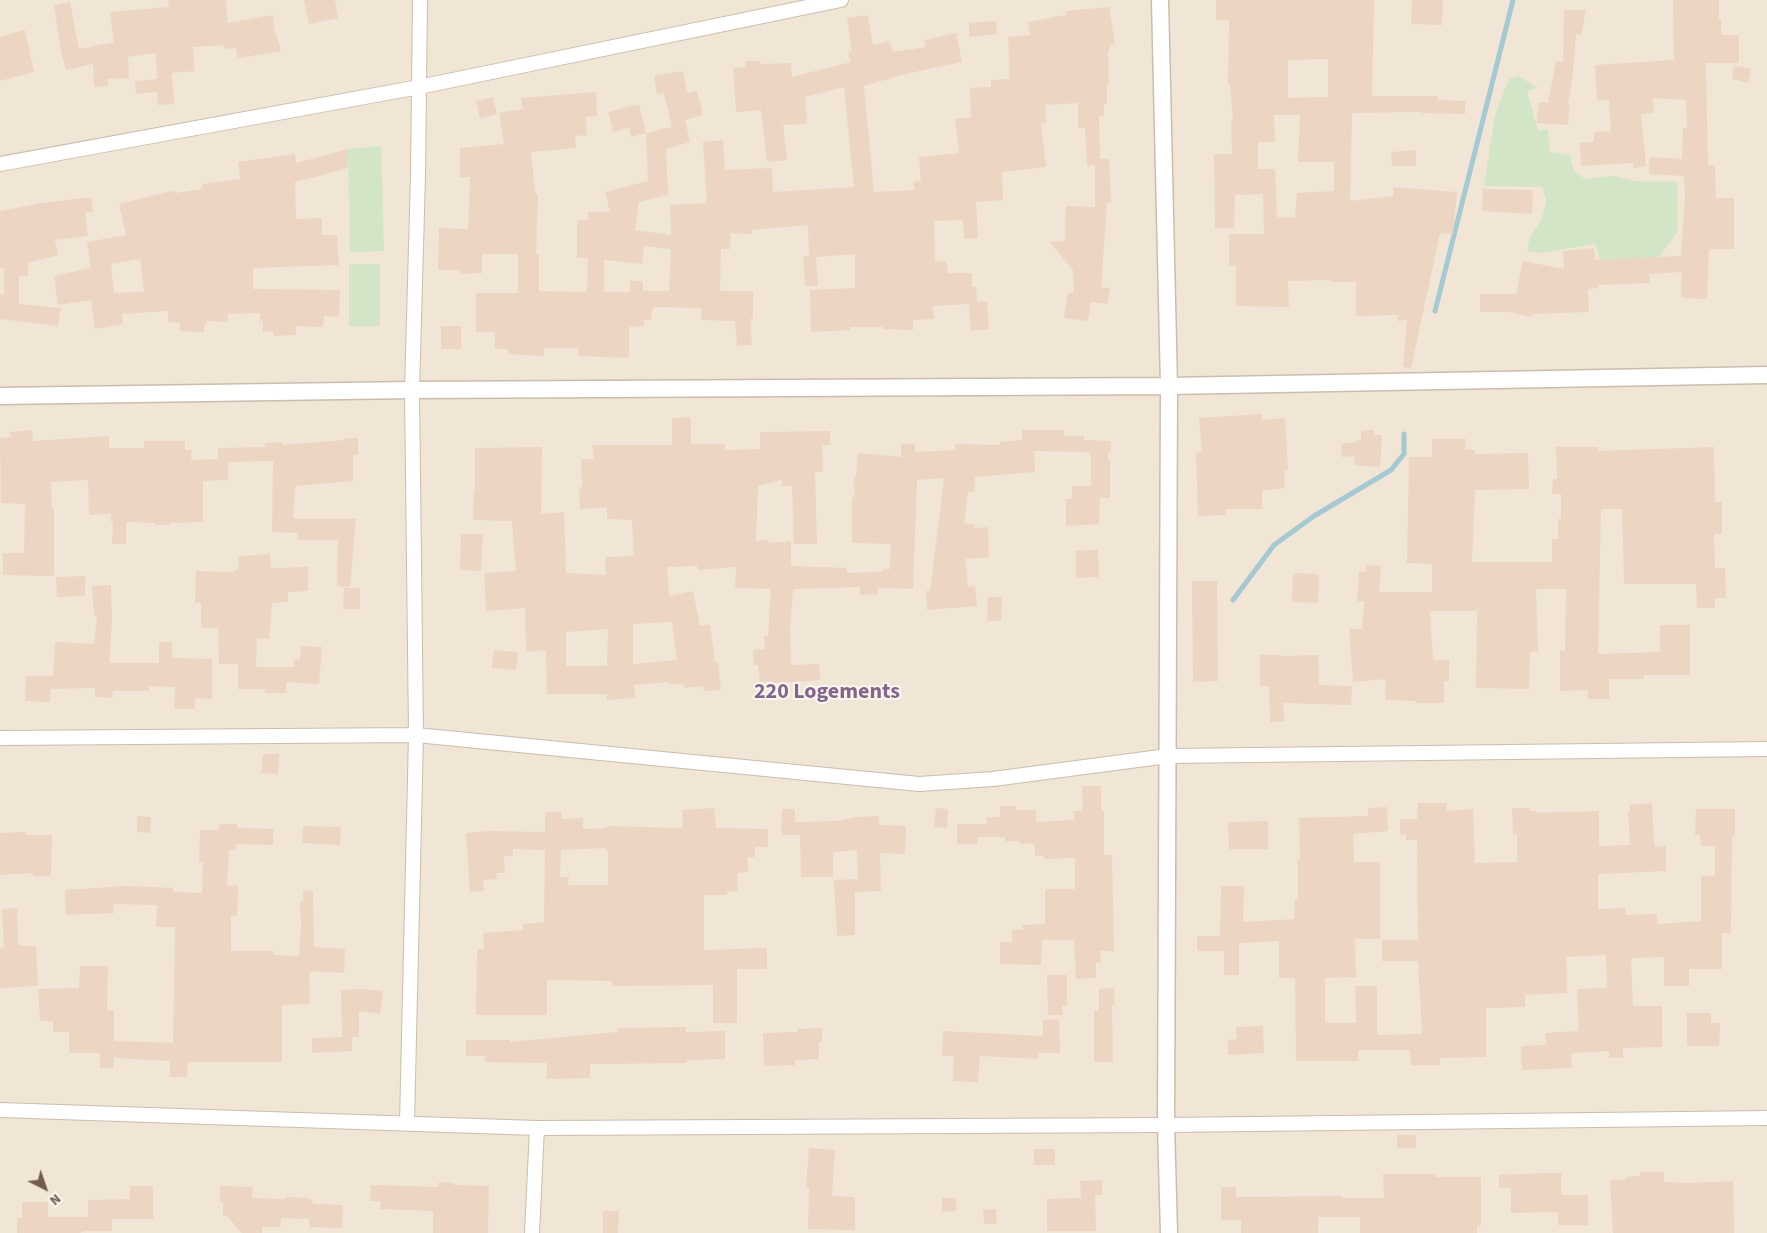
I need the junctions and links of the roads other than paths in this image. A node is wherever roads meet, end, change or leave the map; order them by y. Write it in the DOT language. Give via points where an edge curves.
graph roads {
  1 [pos="420,0"];
  2 [pos="841,0"];
  3 [pos="1160,0"];
  4 [pos="419,87"];
  5 [pos="0,164"];
  6 [pos="1767,375"];
  7 [pos="1169,386"];
  8 [pos="412,390"];
  9 [pos="0,396"];
  10 [pos="416,735"];
  11 [pos="0,738"];
  12 [pos="1767,749"];
  13 [pos="1168,756"];
  14 [pos="0,1110"];
  15 [pos="1767,1118"];
  16 [pos="407,1123"];
  17 [pos="1166,1125"];
  18 [pos="537,1128"];
  19 [pos="532,1233"];
  20 [pos="1169,1233"];
  1 -- 4 [label="street"];
  2 -- 4 [label="street"];
  3 -- 7 [label="street"];
  4 -- 5 [label="street"];
  4 -- 8 [label="street"];
  6 -- 7 [label="street"];
  7 -- 8 [label="street"];
  7 -- 13 [label="street"];
  8 -- 9 [label="street"];
  8 -- 10 [label="street"];
  10 -- 11 [label="street"];
  10 -- 13 [label="street" via="919,784 993,779"];
  10 -- 16 [label="street"];
  12 -- 13 [label="street"];
  13 -- 17 [label="street"];
  14 -- 16 [label="street"];
  15 -- 17 [label="street"];
  16 -- 18 [label="street"];
  17 -- 18 [label="street"];
  17 -- 20 [label="street"];
  18 -- 19 [label="street"];
}
